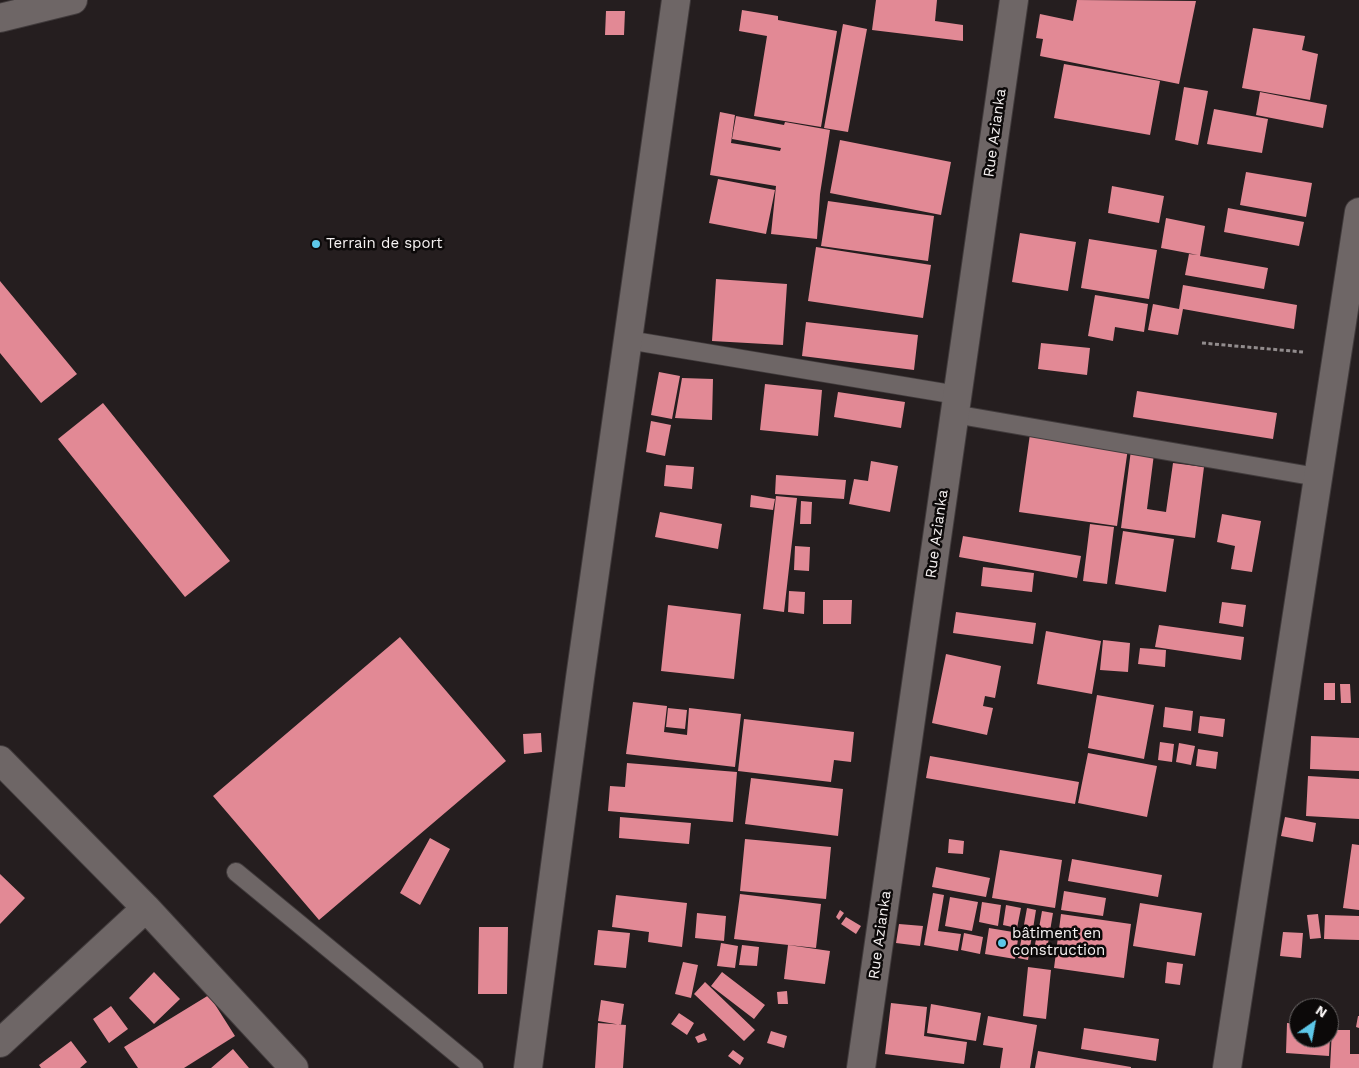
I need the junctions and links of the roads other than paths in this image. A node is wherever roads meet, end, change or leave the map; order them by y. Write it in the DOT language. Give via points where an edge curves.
graph roads {
  1 [pos="73,0"];
  2 [pos="676,0"];
  3 [pos="1014,0"];
  4 [pos="0,18"];
  5 [pos="1359,212"];
  6 [pos="628,340"];
  7 [pos="1348,357"];
  8 [pos="956,405"];
  9 [pos="1317,477"];
  10 [pos="0,760"];
  11 [pos="236,872"];
  12 [pos="146,908"];
  13 [pos="0,1043"];
  14 [pos="294,1068"];
  15 [pos="474,1068"];
  16 [pos="528,1068"];
  17 [pos="860,1068"];
  18 [pos="1227,1068"];
  1 -- 4 [label="street"];
  2 -- 6 [label="street"];
  3 -- 8 [label="street, Rue Azianka"];
  5 -- 7 [label="street"];
  6 -- 8 [label="lane"];
  6 -- 16 [label="street"];
  7 -- 9 [label="street"];
  8 -- 9 [label="lane"];
  8 -- 17 [label="street, Rue Azianka"];
  9 -- 18 [label="street"];
  10 -- 12 [label="street"];
  11 -- 15 [label="lane"];
  12 -- 13 [label="street"];
  12 -- 14 [label="street"];
}
